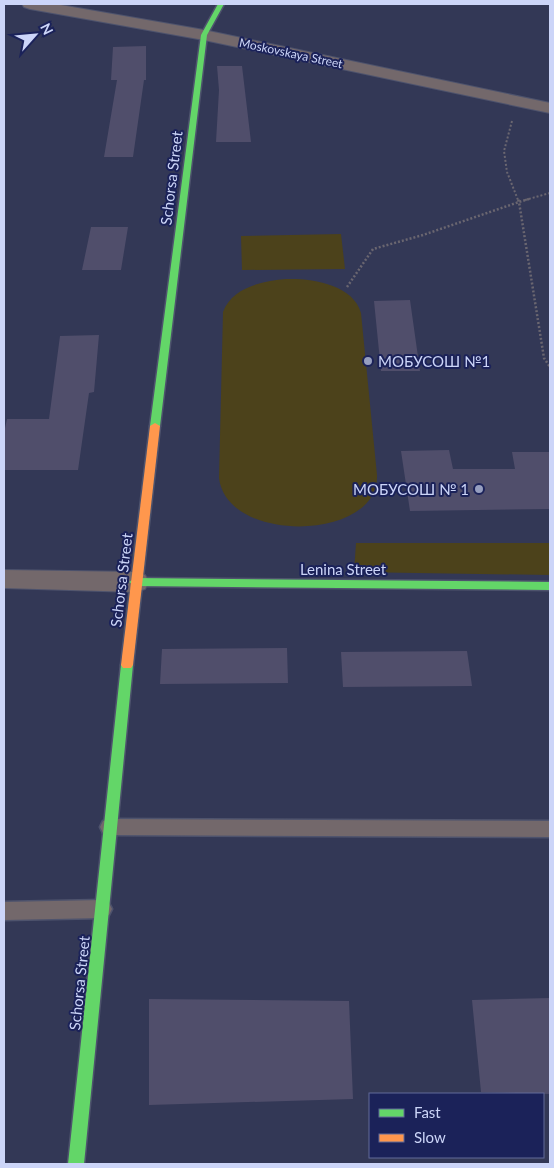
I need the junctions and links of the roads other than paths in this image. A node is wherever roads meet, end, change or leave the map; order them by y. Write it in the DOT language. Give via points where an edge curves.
graph roads {
  1 [pos="30,4"];
  2 [pos="221,4"];
  3 [pos="204,35"];
  4 [pos="550,108"];
  5 [pos="4,579"];
  6 [pos="135,582"];
  7 [pos="550,586"];
  8 [pos="110,827"];
  9 [pos="550,829"];
  10 [pos="102,909"];
  11 [pos="4,911"];
  12 [pos="76,1164"];
  1 -- 3 [label="street, Moskovskaya Street"];
  2 -- 3 [label="street, Schorsa Street"];
  3 -- 4 [label="street, Moskovskaya Street"];
  3 -- 6 [label="street, Schorsa Street"];
  5 -- 6 [label="street"];
  6 -- 7 [label="street, Lenina Street"];
  6 -- 8 [label="street, Schorsa Street"];
  8 -- 9 [label="lane"];
  8 -- 10 [label="street, Schorsa Street"];
  10 -- 11 [label="lane"];
  10 -- 12 [label="street, Schorsa Street"];
}
